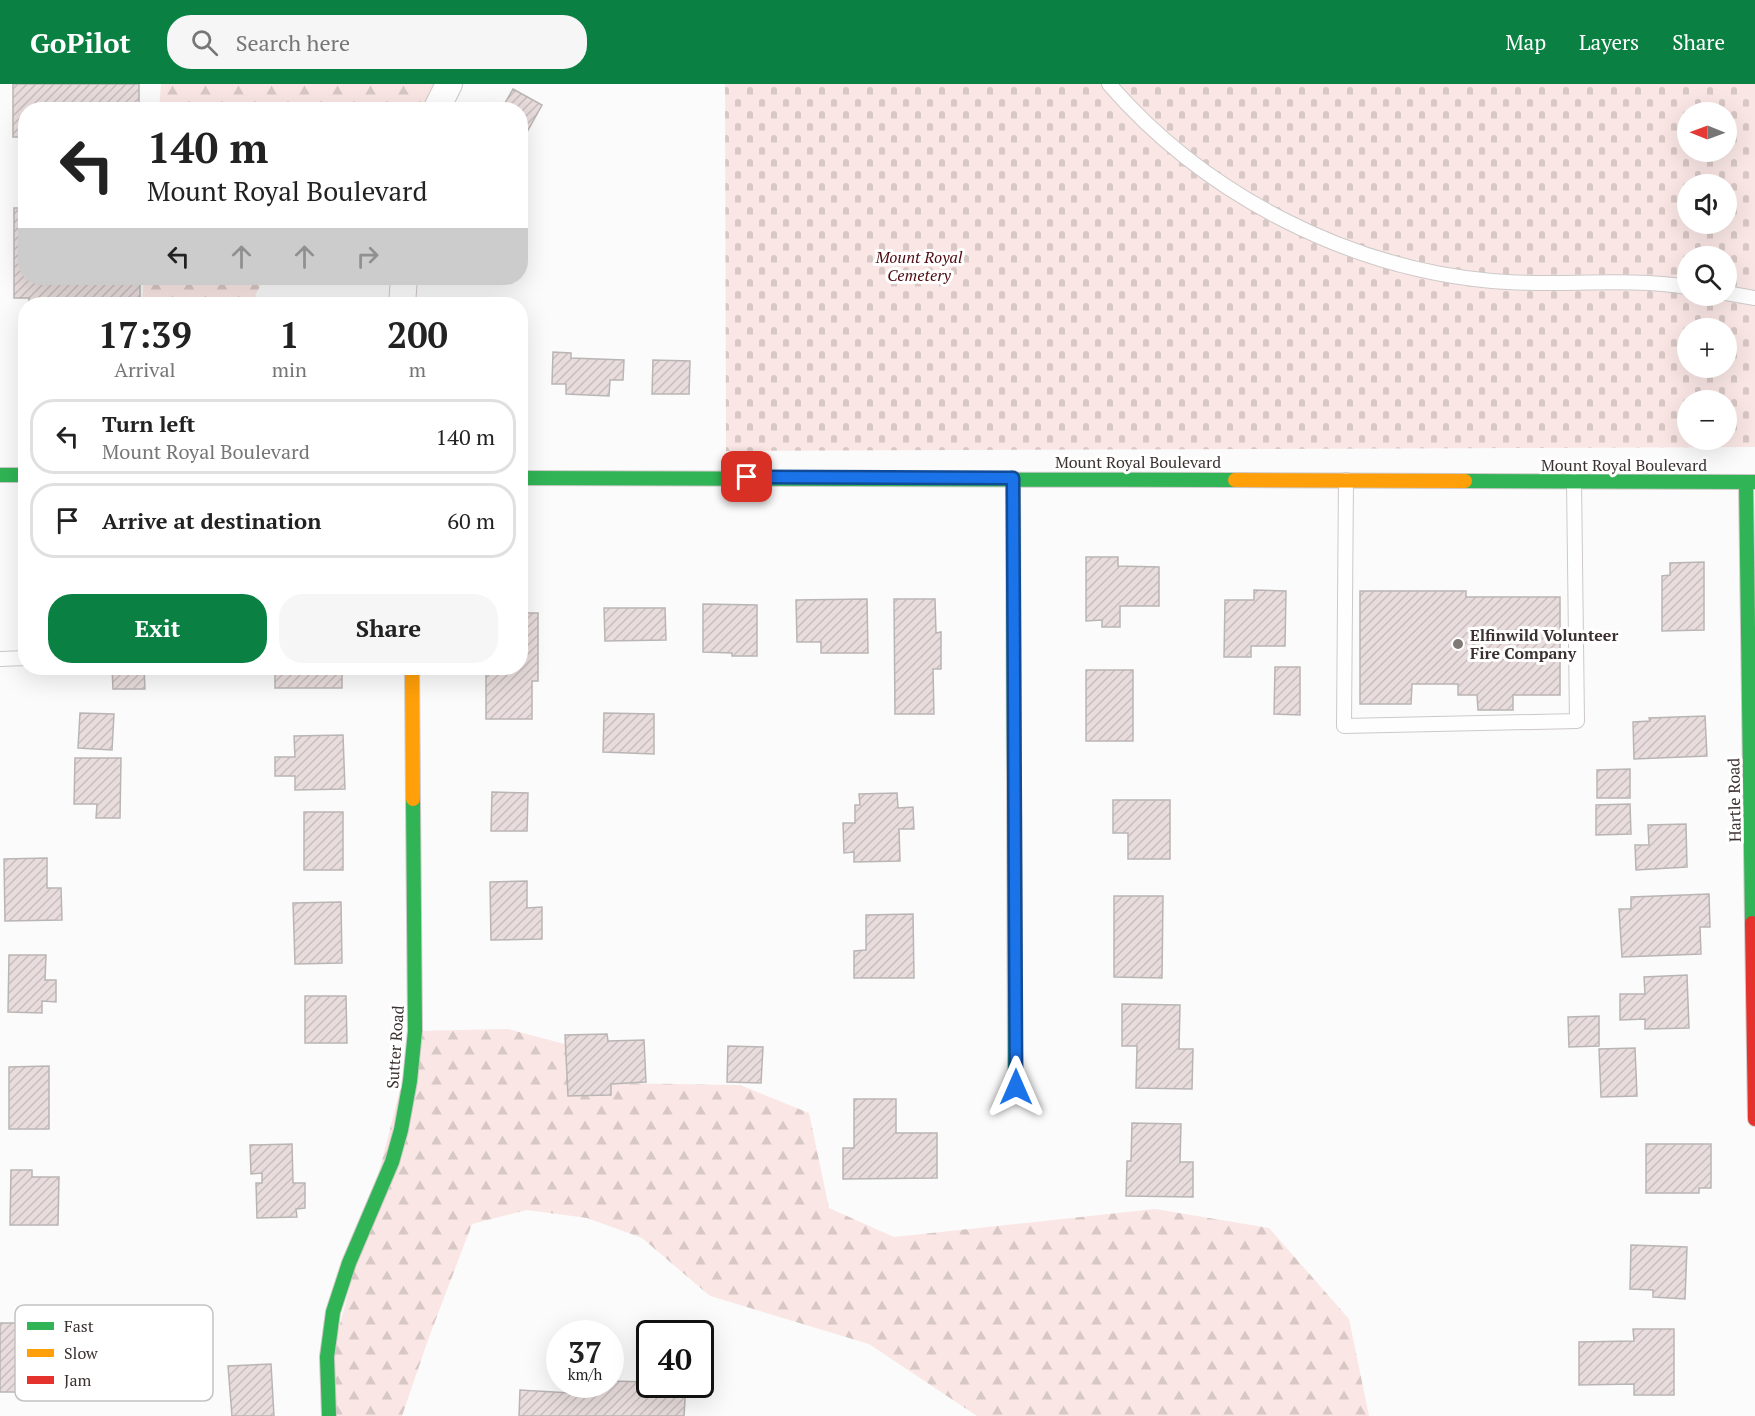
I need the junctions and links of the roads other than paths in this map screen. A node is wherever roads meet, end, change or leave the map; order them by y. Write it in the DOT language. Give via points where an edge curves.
graph roads {
  1 [pos="449,84"];
  2 [pos="1109,84"];
  3 [pos="440,102"];
  4 [pos="1677,286"];
  5 [pos="1737,295"];
  6 [pos="1755,298"];
  7 [pos="18,475"];
  8 [pos="0,476"];
  9 [pos="528,478"];
  10 [pos="1013,478"];
  11 [pos="1346,480"];
  12 [pos="1574,481"];
  13 [pos="1751,482"];
  14 [pos="0,658"];
  15 [pos="18,658"];
  16 [pos="412,675"];
  17 [pos="1016,1087"];
  18 [pos="1755,1119"];
  19 [pos="329,1416"];
  1 -- 3 [label="street"];
  2 -- 4 [label="lane" via="1168,145 1234,192 1315,234 1370,256 1430,272 1492,281"];
  5 -- 6 [label="lane"];
  7 -- 8 [label="street"];
  9 -- 10 [label="street, Mount Royal Boulevard"];
  10 -- 11 [label="street, Mount Royal Boulevard"];
  10 -- 17 [label="street"];
  11 -- 12 [label="street, Mount Royal Boulevard"];
  11 -- 12 [label="lane" via="1344,726 1577,721"];
  12 -- 13 [label="street, Mount Royal Boulevard"];
  13 -- 18 [label="street, Hartle Road"];
  14 -- 15 [label="lane"];
  16 -- 19 [label="street, Sutter Road" via="412,1069 392,1163 336,1299 328,1346"];
}
